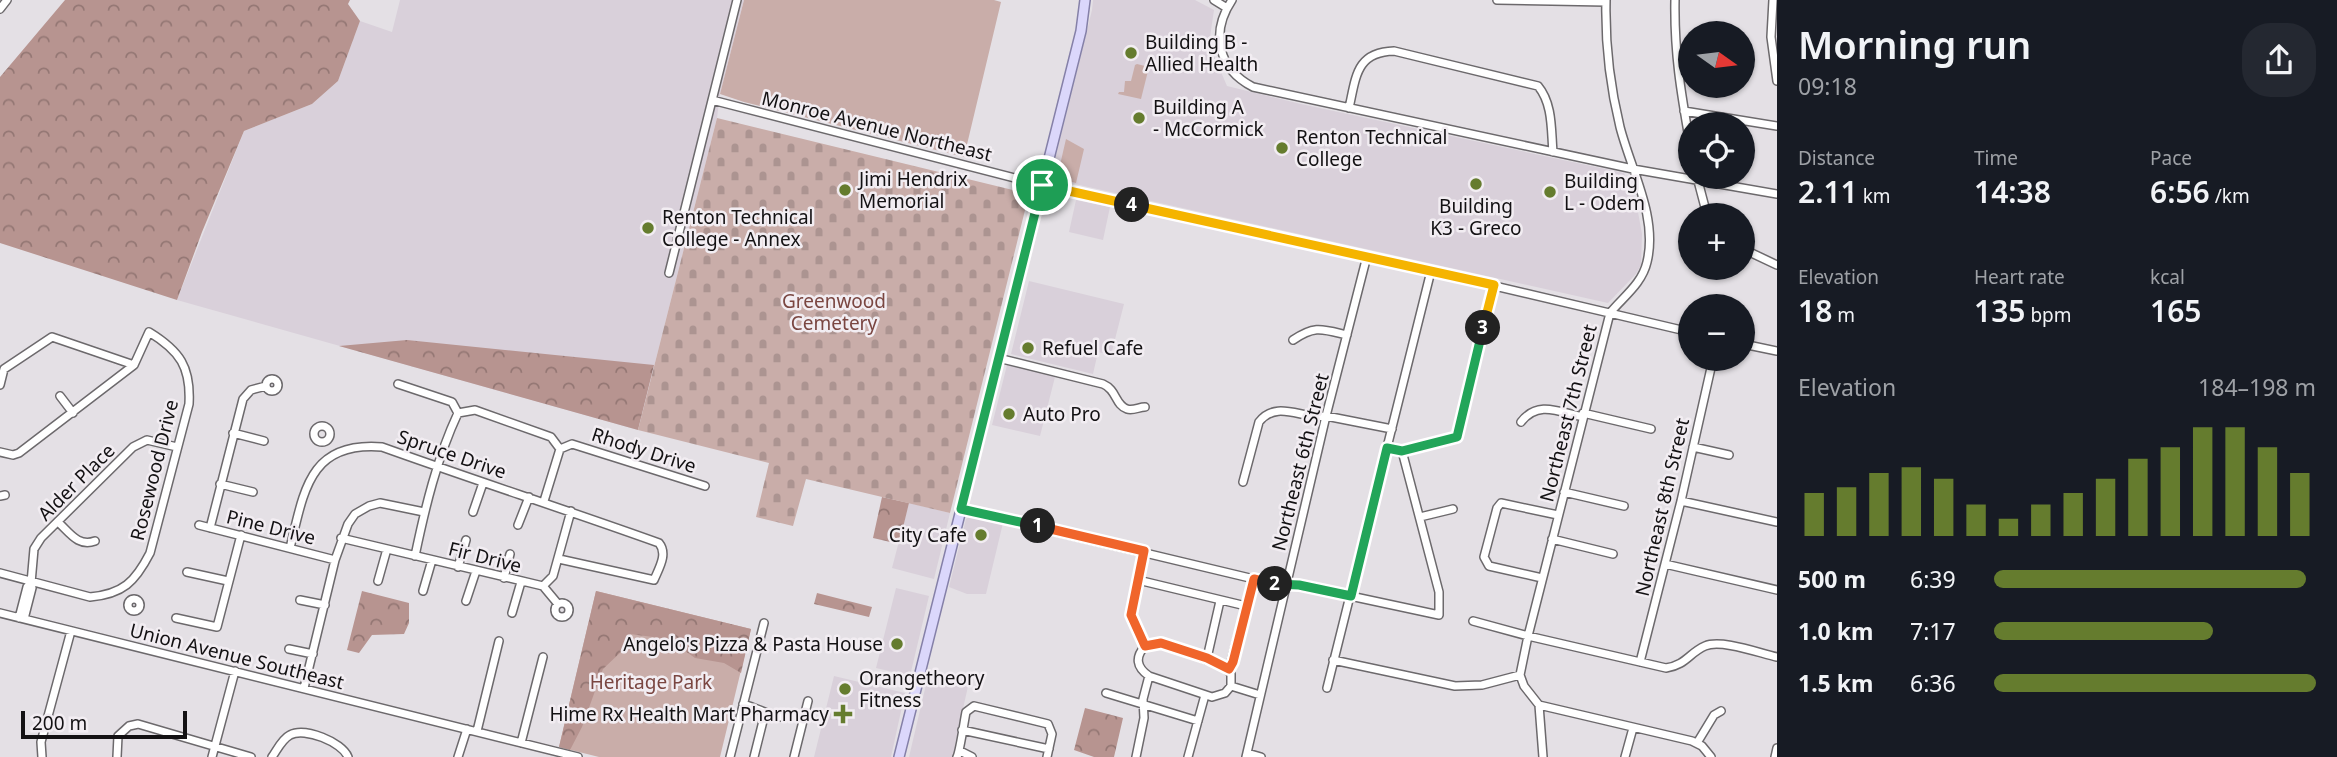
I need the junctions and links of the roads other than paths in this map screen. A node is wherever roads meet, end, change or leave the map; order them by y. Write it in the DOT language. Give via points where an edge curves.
graph roads {
  1 [pos="6,0"];
  2 [pos="737,0"];
  3 [pos="1085,0"];
  4 [pos="1214,0"];
  5 [pos="1232,0"];
  6 [pos="1497,0"];
  7 [pos="1675,0"];
  8 [pos="1775,0"];
  9 [pos="1542,1"];
  10 [pos="1606,1"];
  11 [pos="1227,8"];
  12 [pos="0,9"];
  13 [pos="1777,81"];
  14 [pos="712,100"];
  15 [pos="1349,108"];
  16 [pos="1684,111"];
  17 [pos="1777,126"];
  18 [pos="1553,152"];
  19 [pos="1633,169"];
  20 [pos="1678,175"];
  21 [pos="1042,185"];
  22 [pos="1752,189"];
  23 [pos="1777,194"];
  24 [pos="1755,255"];
  25 [pos="1367,256"];
  26 [pos="1777,265"];
  27 [pos="1431,271"];
  28 [pos="669,273"];
  29 [pos="1494,285"];
  30 [pos="1610,313"];
  31 [pos="1678,329"];
  32 [pos="1347,335"];
  33 [pos="1293,340"];
  34 [pos="1755,346"];
  35 [pos="1777,351"];
  36 [pos="998,358"];
  37 [pos="134,365"];
  38 [pos="1710,371"];
  39 [pos="0,384"];
  40 [pos="398,384"];
  41 [pos="266,386"];
  42 [pos="60,396"];
  43 [pos="1145,407"];
  44 [pos="73,413"];
  45 [pos="458,413"];
  46 [pos="1583,415"];
  47 [pos="1326,416"];
  48 [pos="1521,422"];
  49 [pos="1392,429"];
  50 [pos="1651,429"];
  51 [pos="233,433"];
  52 [pos="264,441"];
  53 [pos="326,441"];
  54 [pos="177,447"];
  55 [pos="1692,447"];
  56 [pos="1387,448"];
  57 [pos="560,449"];
  58 [pos="1402,451"];
  59 [pos="0,452"];
  60 [pos="331,454"];
  61 [pos="1730,455"];
  62 [pos="438,467"];
  63 [pos="1243,482"];
  64 [pos="483,483"];
  65 [pos="220,484"];
  66 [pos="705,486"];
  67 [pos="253,492"];
  68 [pos="1564,492"];
  69 [pos="528,497"];
  70 [pos="544,501"];
  71 [pos="1681,501"];
  72 [pos="1624,506"];
  73 [pos="961,509"];
  74 [pos="1453,509"];
  75 [pos="570,511"];
  76 [pos="424,512"];
  77 [pos="474,512"];
  78 [pos="1558,515"];
  79 [pos="1420,517"];
  80 [pos="1777,522"];
  81 [pos="58,523"];
  82 [pos="518,525"];
  83 [pos="199,526"];
  84 [pos="209,528"];
  85 [pos="241,535"];
  86 [pos="341,538"];
  87 [pos="1552,539"];
  88 [pos="466,540"];
  89 [pos="95,541"];
  90 [pos="290,548"];
  91 [pos="387,549"];
  92 [pos="1144,551"];
  93 [pos="510,554"];
  94 [pos="1613,554"];
  95 [pos="415,556"];
  96 [pos="335,559"];
  97 [pos="559,559"];
  98 [pos="432,560"];
  99 [pos="1665,564"];
  100 [pos="458,567"];
  101 [pos="476,571"];
  102 [pos="187,572"];
  103 [pos="0,573"];
  104 [pos="504,578"];
  105 [pos="1542,578"];
  106 [pos="1254,579"];
  107 [pos="1138,580"];
  108 [pos="228,581"];
  109 [pos="379,581"];
  110 [pos="521,582"];
  111 [pos="31,583"];
  112 [pos="543,586"];
  113 [pos="1286,586"];
  114 [pos="125,588"];
  115 [pos="1777,590"];
  116 [pos="423,591"];
  117 [pos="1351,596"];
  118 [pos="131,600"];
  119 [pos="300,600"];
  120 [pos="466,601"];
  121 [pos="1220,601"];
  122 [pos="558,604"];
  123 [pos="325,605"];
  124 [pos="1246,606"];
  125 [pos="0,613"];
  126 [pos="512,613"];
  127 [pos="22,618"];
  128 [pos="176,618"];
  129 [pos="1473,621"];
  130 [pos="764,622"];
  131 [pos="71,631"];
  132 [pos="1528,636"];
  133 [pos="499,642"];
  134 [pos="1145,646"];
  135 [pos="289,649"];
  136 [pos="313,654"];
  137 [pos="543,657"];
  138 [pos="1777,657"];
  139 [pos="1207,658"];
  140 [pos="1333,660"];
  141 [pos="1640,662"];
  142 [pos="1229,669"];
  143 [pos="234,671"];
  144 [pos="1520,675"];
  145 [pos="1149,676"];
  146 [pos="1231,686"];
  147 [pos="304,688"];
  148 [pos="1326,688"];
  149 [pos="1105,693"];
  150 [pos="1205,695"];
  151 [pos="1260,695"];
  152 [pos="807,701"];
  153 [pos="744,704"];
  154 [pos="1143,704"];
  155 [pos="1539,705"];
  156 [pos="1721,711"];
  157 [pos="765,713"];
  158 [pos="780,717"];
  159 [pos="1198,720"];
  160 [pos="1633,728"];
  161 [pos="467,729"];
  162 [pos="962,730"];
  163 [pos="477,731"];
  164 [pos="521,743"];
  165 [pos="1697,743"];
  166 [pos="215,745"];
  167 [pos="1777,748"];
  168 [pos="1048,753"];
  169 [pos="959,754"];
  170 [pos="562,755"];
  171 [pos="1246,755"];
  172 [pos="42,757"];
  173 [pos="117,757"];
  174 [pos="212,757"];
  175 [pos="251,757"];
  176 [pos="272,757"];
  177 [pos="348,757"];
  178 [pos="458,757"];
  179 [pos="578,757"];
  180 [pos="730,757"];
  181 [pos="754,757"];
  182 [pos="794,757"];
  183 [pos="900,757"];
  184 [pos="972,757"];
  185 [pos="1136,757"];
  186 [pos="1188,757"];
  187 [pos="1261,757"];
  188 [pos="1544,757"];
  189 [pos="1625,757"];
  190 [pos="1711,757"];
  191 [pos="1775,757"];
  1 -- 12 [label="street"];
  2 -- 14 [label="street"];
  3 -- 21 [label="main road"];
  4 -- 11 [label="street"];
  5 -- 11 [label="street"];
  6 -- 9 [label="street"];
  7 -- 16 [label="street" via="1675,47"];
  8 -- 13 [label="street" via="1771,37"];
  9 -- 10 [label="street"];
  10 -- 19 [label="street, Northeast 7th Street" via="1611,83"];
  11 -- 15 [label="street" via="1221,22 1220,49 1225,63 1243,82"];
  14 -- 21 [label="street, Monroe Avenue Northeast"];
  14 -- 28 [label="street"];
  15 -- 18 [label="street"];
  15 -- 18 [label="street" via="1363,62 1381,51 1394,51 1538,86 1550,115"];
  16 -- 17 [label="street"];
  18 -- 19 [label="street"];
  19 -- 20 [label="street"];
  19 -- 30 [label="street, Northeast 7th Street" via="1649,225 1647,261 1642,276"];
  21 -- 25 [label="street, Monroe Avenue Northeast"];
  21 -- 36 [label="main road"];
  22 -- 23 [label="street"];
  24 -- 26 [label="street"];
  25 -- 27 [label="street, Monroe Avenue Northeast"];
  25 -- 32 [label="street, Northeast 6th Street"];
  27 -- 29 [label="street, Monroe Avenue Northeast"];
  27 -- 49 [label="street"];
  29 -- 30 [label="street, Monroe Avenue Northeast"];
  29 -- 58 [label="street" via="1457,437"];
  30 -- 31 [label="street, Monroe Avenue Northeast"];
  30 -- 46 [label="street, Northeast 7th Street"];
  32 -- 33 [label="street" via="1320,328"];
  32 -- 47 [label="street, Northeast 6th Street"];
  34 -- 35 [label="street"];
  36 -- 43 [label="street" via="1103,384 1111,387 1127,409"];
  36 -- 73 [label="main road"];
  37 -- 39 [label="street" via="52,337 4,369"];
  37 -- 44 [label="street"];
  37 -- 54 [label="street, Rosewood Drive" via="149,332 165,342 187,370 189,404"];
  38 -- 55 [label="street, Northeast 8th Street"];
  40 -- 45 [label="street" via="452,402"];
  41 -- 51 [label="street" via="251,390 243,399"];
  42 -- 44 [label="street"];
  44 -- 59 [label="street" via="19,453"];
  45 -- 57 [label="street" via="475,410 551,437"];
  45 -- 62 [label="street"];
  46 -- 48 [label="street" via="1544,408 1528,413"];
  46 -- 50 [label="street"];
  46 -- 68 [label="street, Northeast 7th Street"];
  47 -- 49 [label="street"];
  47 -- 63 [label="street" via="1282,410 1264,416"];
  47 -- 113 [label="street, Northeast 6th Street"];
  49 -- 56 [label="street"];
  51 -- 52 [label="street"];
  51 -- 65 [label="street"];
  53 -- 60 [label="street"];
  54 -- 81 [label="street, Alder Place" via="140,442"];
  54 -- 114 [label="street, Rosewood Drive" via="150,553"];
  55 -- 61 [label="street"];
  55 -- 71 [label="street, Northeast 8th Street"];
  56 -- 58 [label="street"];
  56 -- 117 [label="street"];
  57 -- 66 [label="street, Rhody Drive" via="572,444"];
  57 -- 70 [label="street"];
  58 -- 79 [label="street"];
  60 -- 62 [label="street, Spruce Drive" via="382,447"];
  60 -- 90 [label="street" via="307,484"];
  62 -- 64 [label="street, Spruce Drive"];
  62 -- 76 [label="street"];
  64 -- 69 [label="street, Spruce Drive"];
  64 -- 77 [label="street"];
  65 -- 67 [label="street"];
  65 -- 84 [label="street"];
  68 -- 72 [label="street"];
  68 -- 78 [label="street, Northeast 7th Street"];
  69 -- 70 [label="street, Spruce Drive"];
  69 -- 82 [label="street"];
  70 -- 75 [label="street, Spruce Drive"];
  71 -- 80 [label="street"];
  71 -- 99 [label="street, Northeast 8th Street"];
  73 -- 92 [label="street"];
  73 -- 183 [label="main road"];
  74 -- 79 [label="street"];
  75 -- 97 [label="street, Fir Drive"];
  75 -- 97 [label="street, Spruce Drive" via="659,543 664,556 654,580"];
  76 -- 86 [label="street" via="389,504 369,506 355,514"];
  76 -- 95 [label="street"];
  78 -- 87 [label="street, Northeast 7th Street"];
  78 -- 105 [label="street" via="1504,503 1497,508 1484,557 1489,566"];
  79 -- 117 [label="street" via="1439,592 1439,615"];
  81 -- 89 [label="street" via="79,542"];
  81 -- 111 [label="street, Alder Place" via="34,549"];
  83 -- 84 [label="street, Pine Drive"];
  84 -- 85 [label="street, Pine Drive"];
  85 -- 90 [label="street, Pine Drive"];
  85 -- 108 [label="street"];
  86 -- 91 [label="street, Fir Drive"];
  86 -- 96 [label="street"];
  87 -- 94 [label="street"];
  87 -- 105 [label="street, Northeast 7th Street"];
  88 -- 100 [label="street"];
  90 -- 96 [label="street, Pine Drive"];
  91 -- 95 [label="street, Fir Drive"];
  91 -- 109 [label="street"];
  92 -- 106 [label="street"];
  92 -- 107 [label="street"];
  93 -- 104 [label="street"];
  95 -- 98 [label="street, Fir Drive"];
  96 -- 123 [label="street"];
  97 -- 112 [label="street, Fir Drive" via="553,576"];
  98 -- 100 [label="street, Fir Drive"];
  98 -- 116 [label="street"];
  99 -- 115 [label="street"];
  99 -- 141 [label="street, Northeast 8th Street"];
  100 -- 101 [label="street, Fir Drive"];
  101 -- 104 [label="street, Fir Drive"];
  101 -- 120 [label="street"];
  102 -- 108 [label="street"];
  103 -- 111 [label="street"];
  104 -- 110 [label="street, Fir Drive"];
  105 -- 132 [label="street, Northeast 7th Street"];
  106 -- 113 [label="street"];
  106 -- 124 [label="street"];
  107 -- 121 [label="street"];
  107 -- 134 [label="street" via="1131,615"];
  108 -- 128 [label="street" via="217,627"];
  110 -- 112 [label="street, Fir Drive"];
  110 -- 126 [label="street"];
  111 -- 114 [label="street" via="90,597"];
  111 -- 127 [label="street, Alder Place"];
  112 -- 122 [label="street"];
  113 -- 117 [label="street"];
  113 -- 151 [label="street, Northeast 6th Street"];
  114 -- 118 [label="street"];
  117 -- 140 [label="street"];
  119 -- 123 [label="street"];
  121 -- 124 [label="street"];
  121 -- 139 [label="street"];
  123 -- 136 [label="street"];
  124 -- 142 [label="street"];
  125 -- 127 [label="street, Union Avenue Southeast"];
  127 -- 131 [label="street, Union Avenue Southeast"];
  129 -- 132 [label="street"];
  130 -- 153 [label="street"];
  131 -- 143 [label="street, Union Avenue Southeast"];
  131 -- 172 [label="street" via="41,742"];
  132 -- 141 [label="street"];
  132 -- 144 [label="street, Northeast 7th Street"];
  133 -- 163 [label="street"];
  134 -- 139 [label="street" via="1161,643"];
  134 -- 145 [label="street" via="1138,662"];
  135 -- 136 [label="street"];
  136 -- 147 [label="street"];
  137 -- 164 [label="street"];
  138 -- 141 [label="street" via="1712,644 1675,667"];
  139 -- 142 [label="street"];
  140 -- 144 [label="street" via="1455,686 1482,685"];
  140 -- 148 [label="street"];
  142 -- 146 [label="street"];
  143 -- 147 [label="street, Union Avenue Southeast"];
  143 -- 166 [label="street"];
  144 -- 155 [label="street"];
  145 -- 150 [label="street"];
  145 -- 154 [label="street"];
  146 -- 150 [label="street" via="1222,695"];
  146 -- 151 [label="street"];
  147 -- 161 [label="street, Union Avenue Southeast"];
  149 -- 154 [label="street"];
  150 -- 159 [label="street"];
  151 -- 171 [label="street, Northeast 6th Street"];
  152 -- 182 [label="street"];
  153 -- 157 [label="street"];
  153 -- 180 [label="street"];
  154 -- 159 [label="street"];
  154 -- 185 [label="street"];
  155 -- 160 [label="street"];
  155 -- 188 [label="street"];
  156 -- 165 [label="street"];
  157 -- 158 [label="street"];
  157 -- 181 [label="street"];
  159 -- 186 [label="street"];
  160 -- 165 [label="street"];
  160 -- 189 [label="street"];
  161 -- 163 [label="street, Union Avenue Southeast"];
  161 -- 178 [label="street"];
  162 -- 168 [label="street"];
  162 -- 168 [label="street" via="966,712 979,707 1046,722 1052,733"];
  162 -- 169 [label="street"];
  163 -- 164 [label="street, Union Avenue Southeast"];
  164 -- 170 [label="street, Union Avenue Southeast"];
  165 -- 190 [label="street"];
  166 -- 173 [label="street" via="150,726 129,726 118,736"];
  166 -- 174 [label="street"];
  166 -- 175 [label="street"];
  167 -- 191 [label="street"];
  169 -- 184 [label="street"];
  170 -- 179 [label="street, Union Avenue Southeast"];
  171 -- 187 [label="street"];
  176 -- 177 [label="street" via="285,738 299,732 332,740"];
}
